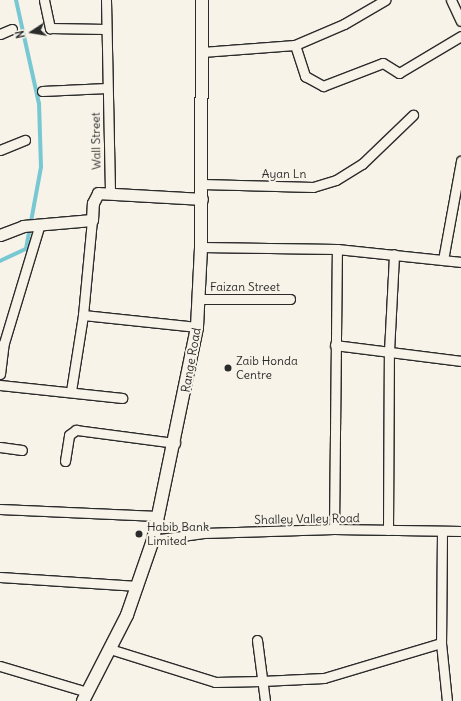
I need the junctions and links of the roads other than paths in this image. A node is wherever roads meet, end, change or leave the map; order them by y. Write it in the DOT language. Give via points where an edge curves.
graph roads {
  1 [pos="44,0"];
  2 [pos="106,0"];
  3 [pos="202,0"];
  4 [pos="385,0"];
  5 [pos="451,0"];
  6 [pos="461,21"];
  7 [pos="12,29"];
  8 [pos="106,29"];
  9 [pos="0,34"];
  10 [pos="461,36"];
  11 [pos="295,45"];
  12 [pos="202,52"];
  13 [pos="107,88"];
  14 [pos="42,91"];
  15 [pos="413,115"];
  16 [pos="25,140"];
  17 [pos="0,150"];
  18 [pos="461,161"];
  19 [pos="202,184"];
  20 [pos="110,193"];
  21 [pos="202,199"];
  22 [pos="92,220"];
  23 [pos="38,225"];
  24 [pos="0,235"];
  25 [pos="201,247"];
  26 [pos="337,249"];
  27 [pos="394,254"];
  28 [pos="443,260"];
  29 [pos="461,262"];
  30 [pos="200,299"];
  31 [pos="290,299"];
  32 [pos="83,315"];
  33 [pos="197,327"];
  34 [pos="335,345"];
  35 [pos="389,351"];
  36 [pos="461,361"];
  37 [pos="0,374"];
  38 [pos="0,385"];
  39 [pos="70,391"];
  40 [pos="122,398"];
  41 [pos="175,443"];
  42 [pos="0,447"];
  43 [pos="22,450"];
  44 [pos="65,461"];
  45 [pos="0,509"];
  46 [pos="158,516"];
  47 [pos="334,529"];
  48 [pos="388,530"];
  49 [pos="461,530"];
  50 [pos="442,532"];
  51 [pos="153,540"];
  52 [pos="0,577"];
  53 [pos="138,586"];
  54 [pos="257,640"];
  55 [pos="441,643"];
  56 [pos="110,649"];
  57 [pos="0,666"];
  58 [pos="262,681"];
  59 [pos="85,696"];
  60 [pos="265,701"];
  61 [pos="447,701"];
  1 -- 8 [label="street" via="50,28"];
  2 -- 8 [label="street, Wall Street"];
  3 -- 12 [label="main road, Range Road"];
  4 -- 11 [label="street" via="344,24"];
  5 -- 6 [label="street"];
  7 -- 9 [label="street"];
  8 -- 13 [label="street, Wall Street"];
  10 -- 11 [label="street" via="399,73 392,73 383,63 317,86 306,76"];
  11 -- 12 [label="street"];
  12 -- 19 [label="main road, Range Road"];
  13 -- 14 [label="street"];
  13 -- 20 [label="street, Wall Street"];
  15 -- 19 [label="street, Ayan Ln" via="362,164 336,180 314,187"];
  16 -- 17 [label="street"];
  18 -- 28 [label="street"];
  19 -- 21 [label="main road, Range Road"];
  20 -- 21 [label="street"];
  20 -- 22 [label="street" via="95,196"];
  21 -- 25 [label="main road, Range Road"];
  22 -- 23 [label="street"];
  22 -- 32 [label="street"];
  23 -- 24 [label="street" via="23,226"];
  23 -- 37 [label="street" via="12,314"];
  25 -- 26 [label="street"];
  25 -- 30 [label="main road, Range Road"];
  26 -- 27 [label="street"];
  26 -- 34 [label="street"];
  27 -- 28 [label="street"];
  27 -- 35 [label="street"];
  28 -- 29 [label="street"];
  30 -- 31 [label="street, Faizan Street"];
  30 -- 33 [label="main road, Range Road"];
  32 -- 33 [label="street"];
  32 -- 39 [label="street"];
  33 -- 41 [label="main road, Range Road"];
  34 -- 35 [label="street"];
  34 -- 47 [label="street"];
  35 -- 36 [label="street"];
  35 -- 48 [label="street"];
  38 -- 39 [label="street"];
  39 -- 40 [label="street"];
  41 -- 44 [label="street" via="76,430 69,435"];
  41 -- 46 [label="main road, Range Road"];
  42 -- 43 [label="street"];
  45 -- 46 [label="street"];
  46 -- 51 [label="main road, Range Road"];
  47 -- 48 [label="street, Shalley Valley Road"];
  47 -- 51 [label="street, Shalley Valley Road" via="204,533"];
  48 -- 50 [label="street, Shalley Valley Road"];
  49 -- 50 [label="street, Shalley Valley Road"];
  50 -- 55 [label="street"];
  51 -- 53 [label="main road, Range Road"];
  52 -- 53 [label="street"];
  53 -- 56 [label="main road, Range Road"];
  54 -- 58 [label="street"];
  55 -- 58 [label="street" via="324,678"];
  55 -- 61 [label="street"];
  56 -- 58 [label="street" via="215,682"];
  56 -- 59 [label="main road, Range Road"];
  57 -- 59 [label="street"];
  58 -- 60 [label="street"];
}
